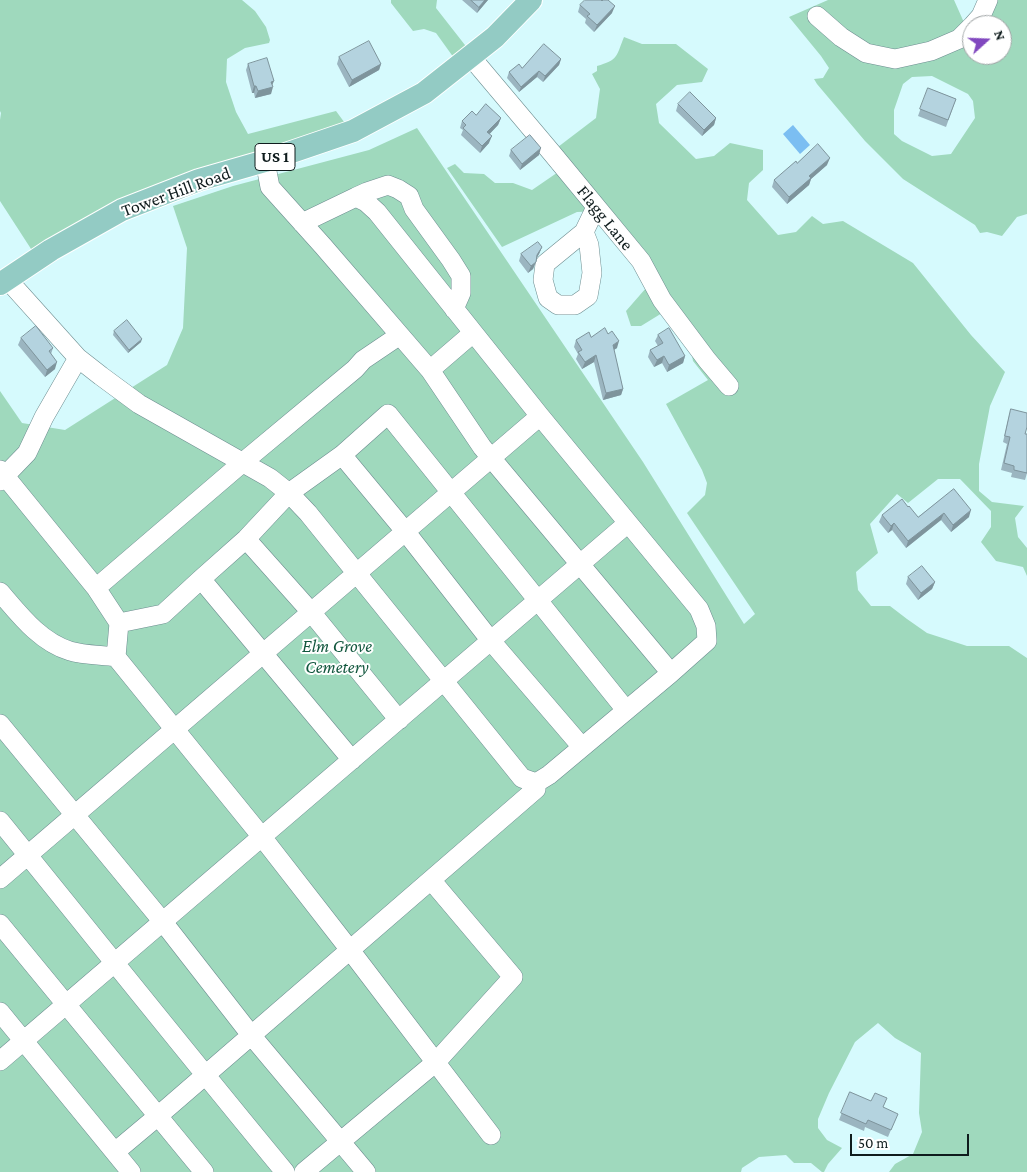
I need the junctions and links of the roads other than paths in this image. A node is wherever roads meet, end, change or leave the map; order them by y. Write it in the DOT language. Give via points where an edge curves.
graph roads {
  1 [pos="531,0"];
  2 [pos="988,0"];
  3 [pos="981,15"];
  4 [pos="817,16"];
  5 [pos="962,36"];
  6 [pos="471,57"];
  7 [pos="266,161"];
  8 [pos="356,198"];
  9 [pos="596,207"];
  10 [pos="302,223"];
  11 [pos="584,232"];
  12 [pos="4,282"];
  13 [pos="454,308"];
  14 [pos="473,333"];
  15 [pos="400,335"];
  16 [pos="78,358"];
  17 [pos="430,370"];
  18 [pos="729,386"];
  19 [pos="540,416"];
  20 [pos="342,455"];
  21 [pos="491,458"];
  22 [pos="242,463"];
  23 [pos="2,476"];
  24 [pos="288,492"];
  25 [pos="451,492"];
  26 [pos="628,524"];
  27 [pos="405,531"];
  28 [pos="246,539"];
  29 [pos="580,565"];
  30 [pos="356,573"];
  31 [pos="200,579"];
  32 [pos="96,588"];
  33 [pos="0,592"];
  34 [pos="539,600"];
  35 [pos="311,612"];
  36 [pos="119,623"];
  37 [pos="491,641"];
  38 [pos="263,653"];
  39 [pos="116,657"];
  40 [pos="671,673"];
  41 [pos="444,682"];
  42 [pos="626,710"];
  43 [pos="399,720"];
  44 [pos="0,724"];
  45 [pos="174,729"];
  46 [pos="582,748"];
  47 [pos="352,760"];
  48 [pos="536,782"];
  49 [pos="75,815"];
  50 [pos="0,821"];
  51 [pos="262,837"];
  52 [pos="28,855"];
  53 [pos="0,879"];
  54 [pos="431,880"];
  55 [pos="163,922"];
  56 [pos="0,924"];
  57 [pos="350,950"];
  58 [pos="115,963"];
  59 [pos="66,1004"];
  60 [pos="0,1012"];
  61 [pos="251,1035"];
  62 [pos="24,1041"];
  63 [pos="0,1061"];
  64 [pos="436,1062"];
  65 [pos="205,1075"];
  66 [pos="158,1116"];
  67 [pos="492,1134"];
  68 [pos="341,1142"];
  69 [pos="115,1152"];
  70 [pos="132,1172"];
  71 [pos="204,1172"];
  72 [pos="285,1172"];
  73 [pos="304,1172"];
  74 [pos="366,1172"];
  1 -- 6 [label="main road, Tower Hill Road / US 1" via="496,37"];
  2 -- 3 [label="street"];
  4 -- 5 [label="street" via="866,53 895,59 931,51"];
  6 -- 7 [label="main road, Tower Hill Road / US 1" via="424,94 352,131"];
  6 -- 9 [label="street, Flagg Lane"];
  7 -- 10 [label="street" via="270,187"];
  7 -- 12 [label="main road, Tower Hill Road / US 1" via="198,180 122,210 51,250"];
  8 -- 10 [label="street"];
  8 -- 13 [label="street" via="377,212"];
  8 -- 13 [label="street" via="388,185 408,196 461,276 461,293"];
  9 -- 11 [label="street"];
  9 -- 18 [label="street, Flagg Lane" via="641,261 662,300"];
  10 -- 15 [label="street"];
  12 -- 16 [label="street"];
  13 -- 14 [label="street"];
  14 -- 17 [label="street"];
  14 -- 19 [label="street"];
  15 -- 17 [label="street"];
  15 -- 22 [label="street" via="363,360"];
  16 -- 22 [label="street" via="139,404"];
  16 -- 23 [label="street" via="27,453"];
  17 -- 21 [label="street"];
  19 -- 21 [label="street"];
  19 -- 26 [label="street"];
  20 -- 24 [label="street"];
  20 -- 25 [label="street" via="388,414"];
  20 -- 27 [label="street"];
  21 -- 25 [label="street"];
  21 -- 29 [label="street"];
  22 -- 24 [label="street"];
  22 -- 32 [label="street"];
  23 -- 32 [label="street"];
  24 -- 28 [label="street"];
  24 -- 30 [label="street"];
  25 -- 27 [label="street"];
  25 -- 34 [label="street"];
  26 -- 29 [label="street"];
  26 -- 40 [label="street" via="699,609 706,626 706,641"];
  27 -- 30 [label="street"];
  27 -- 37 [label="street"];
  28 -- 31 [label="street"];
  28 -- 35 [label="street"];
  29 -- 34 [label="street"];
  29 -- 40 [label="street"];
  30 -- 35 [label="street"];
  30 -- 41 [label="street"];
  31 -- 36 [label="street" via="163,614"];
  31 -- 38 [label="street"];
  32 -- 36 [label="street"];
  33 -- 39 [label="street" via="27,623 51,642 70,651"];
  34 -- 37 [label="street"];
  34 -- 42 [label="street"];
  35 -- 38 [label="street"];
  35 -- 43 [label="street"];
  36 -- 39 [label="street"];
  37 -- 41 [label="street"];
  37 -- 46 [label="street"];
  38 -- 45 [label="street"];
  38 -- 47 [label="street"];
  39 -- 45 [label="street"];
  40 -- 42 [label="street"];
  41 -- 43 [label="street"];
  41 -- 48 [label="street" via="522,778"];
  42 -- 46 [label="street"];
  43 -- 47 [label="street"];
  44 -- 49 [label="street"];
  45 -- 49 [label="street"];
  45 -- 51 [label="street"];
  46 -- 48 [label="street"];
  47 -- 51 [label="street"];
  48 -- 54 [label="street" via="536,789"];
  49 -- 52 [label="street"];
  49 -- 55 [label="street"];
  50 -- 52 [label="street"];
  51 -- 55 [label="street"];
  51 -- 57 [label="street"];
  52 -- 53 [label="street"];
  52 -- 58 [label="street"];
  54 -- 57 [label="street"];
  54 -- 64 [label="street" via="513,977"];
  55 -- 58 [label="street"];
  55 -- 61 [label="street"];
  56 -- 59 [label="street"];
  57 -- 61 [label="street"];
  57 -- 64 [label="street"];
  58 -- 59 [label="street"];
  58 -- 65 [label="street"];
  59 -- 62 [label="street"];
  59 -- 66 [label="street"];
  60 -- 62 [label="street"];
  61 -- 65 [label="street"];
  61 -- 68 [label="street"];
  62 -- 63 [label="street"];
  62 -- 69 [label="street"];
  64 -- 67 [label="street"];
  64 -- 68 [label="street"];
  65 -- 66 [label="street"];
  65 -- 72 [label="street"];
  66 -- 69 [label="street"];
  66 -- 71 [label="street"];
  68 -- 73 [label="street"];
  68 -- 74 [label="street"];
  69 -- 70 [label="street"];
}
